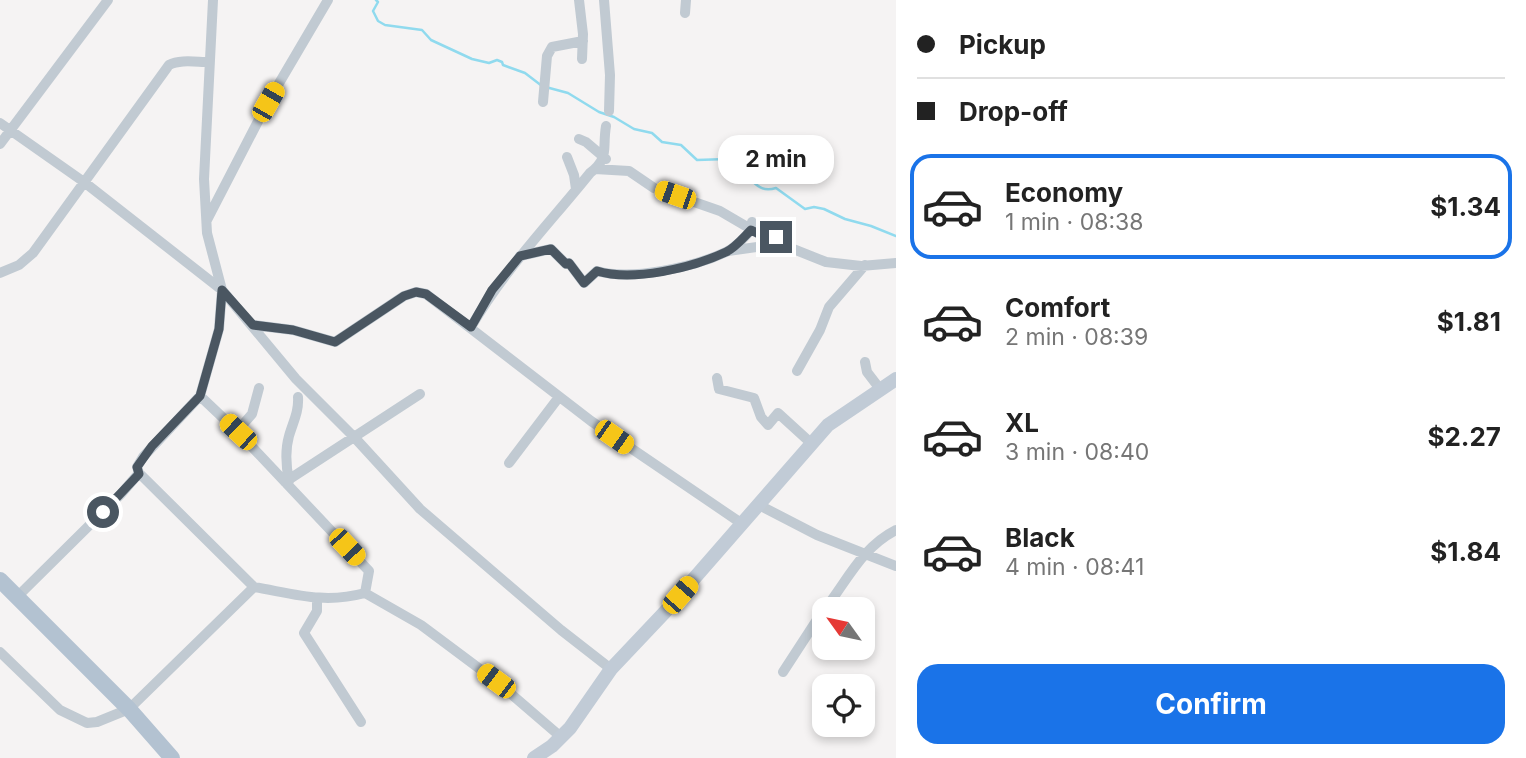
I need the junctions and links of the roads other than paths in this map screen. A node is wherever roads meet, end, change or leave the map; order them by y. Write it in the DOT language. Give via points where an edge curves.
graph roads {
  1 [pos="107,0"];
  2 [pos="213,0"];
  3 [pos="328,0"];
  4 [pos="579,0"];
  5 [pos="604,0"];
  6 [pos="686,0"];
  7 [pos="685,13"];
  8 [pos="583,41"];
  9 [pos="582,59"];
  10 [pos="209,62"];
  11 [pos="543,102"];
  12 [pos="609,111"];
  13 [pos="0,123"];
  14 [pos="606,127"];
  15 [pos="11,130"];
  16 [pos="579,139"];
  17 [pos="0,144"];
  18 [pos="567,158"];
  19 [pos="605,158"];
  20 [pos="595,169"];
  21 [pos="613,170"];
  22 [pos="84,182"];
  23 [pos="576,189"];
  24 [pos="207,221"];
  25 [pos="751,226"];
  26 [pos="540,233"];
  27 [pos="777,241"];
  28 [pos="551,249"];
  29 [pos="727,252"];
  30 [pos="520,256"];
  31 [pos="896,263"];
  32 [pos="865,265"];
  33 [pos="0,273"];
  34 [pos="222,290"];
  35 [pos="253,325"];
  36 [pos="471,327"];
  37 [pos="865,362"];
  38 [pos="797,371"];
  39 [pos="717,378"];
  40 [pos="896,379"];
  41 [pos="259,388"];
  42 [pos="880,389"];
  43 [pos="420,394"];
  44 [pos="200,396"];
  45 [pos="299,397"];
  46 [pos="559,397"];
  47 [pos="238,432"];
  48 [pos="355,438"];
  49 [pos="812,444"];
  50 [pos="509,464"];
  51 [pos="139,474"];
  52 [pos="287,482"];
  53 [pos="758,505"];
  54 [pos="741,523"];
  55 [pos="896,530"];
  56 [pos="863,554"];
  57 [pos="896,566"];
  58 [pos="0,581"];
  59 [pos="254,587"];
  60 [pos="365,593"];
  61 [pos="18,597"];
  62 [pos="834,597"];
  63 [pos="317,598"];
  64 [pos="812,629"];
  65 [pos="0,652"];
  66 [pos="611,669"];
  67 [pos="783,671"];
  68 [pos="129,709"];
  69 [pos="361,722"];
  70 [pos="561,737"];
  71 [pos="172,758"];
  72 [pos="534,758"];
  1 -- 15 [label="street"];
  2 -- 10 [label="street"];
  3 -- 24 [label="street" via="268,102"];
  4 -- 8 [label="street"];
  5 -- 12 [label="street"];
  6 -- 7 [label="street"];
  8 -- 9 [label="street"];
  8 -- 11 [label="street" via="552,47"];
  10 -- 22 [label="street" via="169,65"];
  10 -- 24 [label="street" via="204,179"];
  13 -- 15 [label="street"];
  14 -- 19 [label="street"];
  15 -- 17 [label="street"];
  15 -- 22 [label="street"];
  16 -- 19 [label="street"];
  18 -- 23 [label="street"];
  19 -- 20 [label="street"];
  19 -- 21 [label="street"];
  20 -- 21 [label="street"];
  20 -- 23 [label="street"];
  21 -- 25 [label="street" via="629,171 654,188"];
  22 -- 33 [label="street" via="33,253"];
  22 -- 34 [label="street"];
  23 -- 26 [label="street"];
  24 -- 34 [label="street"];
  25 -- 27 [label="street"];
  25 -- 29 [label="street"];
  26 -- 28 [label="street"];
  26 -- 30 [label="street"];
  27 -- 29 [label="street"];
  27 -- 32 [label="street" via="826,262"];
  28 -- 29 [label="street" via="584,283 597,271 650,273"];
  28 -- 30 [label="street"];
  30 -- 36 [label="street" via="492,290"];
  31 -- 32 [label="street"];
  32 -- 38 [label="street" via="829,307"];
  34 -- 35 [label="street"];
  34 -- 44 [label="street" via="219,329"];
  35 -- 36 [label="street" via="335,342 416,292 426,294"];
  35 -- 48 [label="street" via="296,379"];
  36 -- 46 [label="street"];
  37 -- 42 [label="street"];
  39 -- 49 [label="street" via="719,389 754,398 768,425 778,413"];
  40 -- 42 [label="street"];
  41 -- 47 [label="street" via="252,414"];
  42 -- 49 [label="street" via="828,425"];
  43 -- 48 [label="street"];
  44 -- 47 [label="street"];
  44 -- 51 [label="street" via="143,457 137,467"];
  45 -- 52 [label="street" via="289,437"];
  46 -- 50 [label="street"];
  46 -- 54 [label="street"];
  47 -- 52 [label="street"];
  48 -- 52 [label="street"];
  48 -- 66 [label="street" via="420,509"];
  49 -- 53 [label="street"];
  51 -- 59 [label="street"];
  51 -- 61 [label="street"];
  52 -- 60 [label="street" via="369,571"];
  53 -- 54 [label="street"];
  53 -- 56 [label="street"];
  54 -- 66 [label="street"];
  55 -- 56 [label="street"];
  56 -- 57 [label="street"];
  56 -- 62 [label="street"];
  58 -- 61 [label="main road"];
  59 -- 63 [label="street"];
  59 -- 68 [label="street"];
  60 -- 63 [label="street"];
  60 -- 70 [label="street" via="421,625"];
  61 -- 68 [label="main road"];
  63 -- 69 [label="street" via="317,611 304,633"];
  64 -- 67 [label="street"];
  65 -- 68 [label="street" via="60,710 77,720 97,722"];
  66 -- 70 [label="street"];
  68 -- 71 [label="main road"];
  70 -- 72 [label="street"];
}
